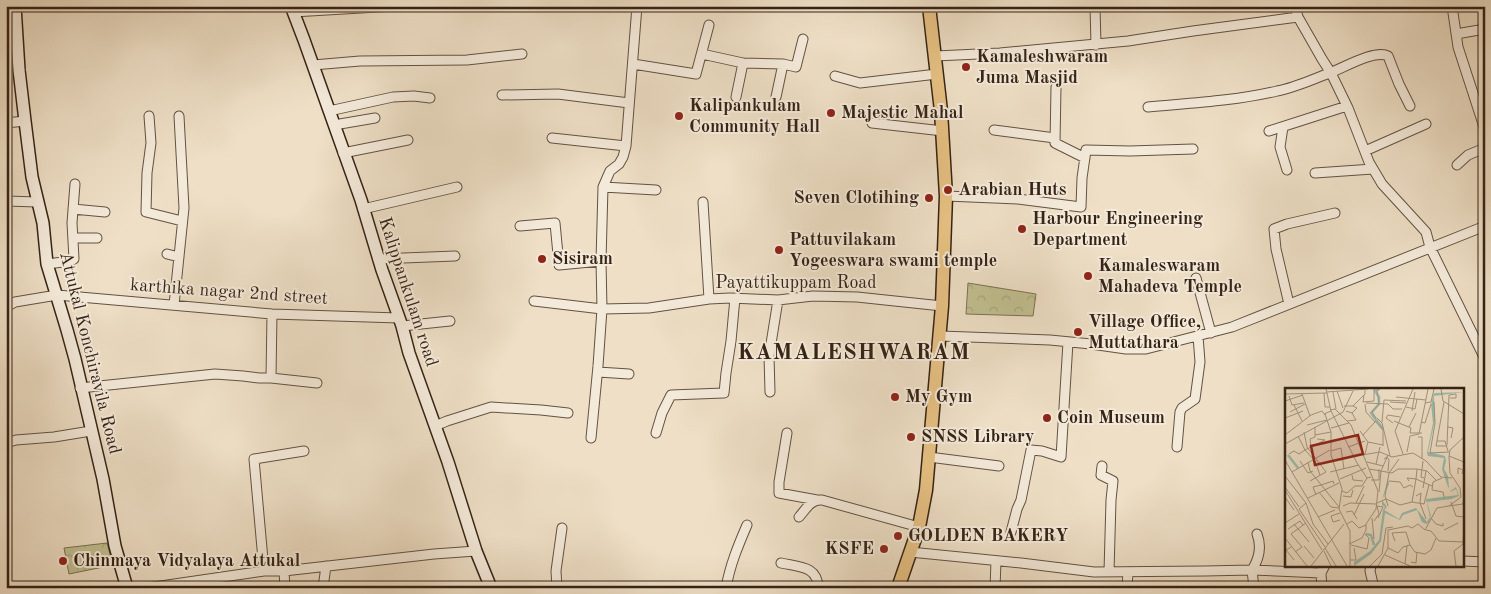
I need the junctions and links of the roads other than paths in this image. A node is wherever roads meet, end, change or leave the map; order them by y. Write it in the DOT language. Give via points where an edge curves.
graph roads {
  1 [pos="15,6"];
  2 [pos="395,6"];
  3 [pos="637,6"];
  4 [pos="929,6"];
  5 [pos="1095,6"];
  6 [pos="1295,6"];
  7 [pos="1452,6"];
  8 [pos="292,9"];
  9 [pos="1298,17"];
  10 [pos="710,24"];
  11 [pos="1485,29"];
  12 [pos="1456,34"];
  13 [pos="803,39"];
  14 [pos="1096,45"];
  15 [pos="522,54"];
  16 [pos="702,54"];
  17 [pos="935,56"];
  18 [pos="743,63"];
  19 [pos="633,64"];
  20 [pos="783,64"];
  21 [pos="313,65"];
  22 [pos="1331,73"];
  23 [pos="937,74"];
  24 [pos="835,76"];
  25 [pos="1056,86"];
  26 [pos="502,95"];
  27 [pos="736,97"];
  28 [pos="776,97"];
  29 [pos="430,98"];
  30 [pos="629,103"];
  31 [pos="1347,106"];
  32 [pos="1410,106"];
  33 [pos="1148,107"];
  34 [pos="1481,108"];
  35 [pos="329,111"];
  36 [pos="149,116"];
  37 [pos="179,116"];
  38 [pos="375,118"];
  39 [pos="25,121"];
  40 [pos="872,122"];
  41 [pos="6,123"];
  42 [pos="1426,124"];
  43 [pos="334,125"];
  44 [pos="1283,126"];
  45 [pos="994,130"];
  46 [pos="1485,130"];
  47 [pos="943,131"];
  48 [pos="1269,131"];
  49 [pos="552,138"];
  50 [pos="1055,138"];
  51 [pos="408,140"];
  52 [pos="626,146"];
  53 [pos="1485,148"];
  54 [pos="1193,150"];
  55 [pos="1365,151"];
  56 [pos="343,153"];
  57 [pos="1085,154"];
  58 [pos="1457,165"];
  59 [pos="1373,169"];
  60 [pos="1287,170"];
  61 [pos="1315,174"];
  62 [pos="75,184"];
  63 [pos="457,187"];
  64 [pos="603,187"];
  65 [pos="656,190"];
  66 [pos="946,196"];
  67 [pos="6,201"];
  68 [pos="37,202"];
  69 [pos="703,202"];
  70 [pos="73,209"];
  71 [pos="363,209"];
  72 [pos="105,212"];
  73 [pos="1335,213"];
  74 [pos="182,221"];
  75 [pos="520,226"];
  76 [pos="1485,226"];
  77 [pos="73,238"];
  78 [pos="97,238"];
  79 [pos="1430,247"];
  80 [pos="167,254"];
  81 [pos="455,256"];
  82 [pos="179,257"];
  83 [pos="378,259"];
  84 [pos="601,261"];
  85 [pos="47,264"];
  86 [pos="1196,278"];
  87 [pos="57,295"];
  88 [pos="735,298"];
  89 [pos="709,299"];
  90 [pos="778,300"];
  91 [pos="534,301"];
  92 [pos="1289,304"];
  93 [pos="174,305"];
  94 [pos="942,306"];
  95 [pos="6,307"];
  96 [pos="602,309"];
  97 [pos="272,314"];
  98 [pos="450,321"];
  99 [pos="400,322"];
  100 [pos="1211,333"];
  101 [pos="940,336"];
  102 [pos="1198,336"];
  103 [pos="1068,342"];
  104 [pos="1482,348"];
  105 [pos="1485,358"];
  106 [pos="598,372"];
  107 [pos="629,374"];
  108 [pos="271,378"];
  109 [pos="316,383"];
  110 [pos="80,388"];
  111 [pos="770,392"];
  112 [pos="568,414"];
  113 [pos="434,426"];
  114 [pos="91,430"];
  115 [pos="787,433"];
  116 [pos="656,434"];
  117 [pos="591,438"];
  118 [pos="6,443"];
  119 [pos="1177,447"];
  120 [pos="304,451"];
  121 [pos="929,458"];
  122 [pos="999,466"];
  123 [pos="1102,466"];
  124 [pos="817,500"];
  125 [pos="800,517"];
  126 [pos="747,525"];
  127 [pos="919,527"];
  128 [pos="562,528"];
  129 [pos="1011,532"];
  130 [pos="1257,534"];
  131 [pos="476,551"];
  132 [pos="910,552"];
  133 [pos="996,561"];
  134 [pos="1464,561"];
  135 [pos="1485,562"];
  136 [pos="781,563"];
  137 [pos="326,566"];
  138 [pos="1371,566"];
  139 [pos="1323,569"];
  140 [pos="1252,570"];
  141 [pos="264,571"];
  142 [pos="284,571"];
  143 [pos="1109,572"];
  144 [pos="1128,572"];
  145 [pos="127,588"];
  146 [pos="147,588"];
  147 [pos="285,588"];
  148 [pos="323,588"];
  149 [pos="491,588"];
  150 [pos="557,588"];
  151 [pos="726,588"];
  152 [pos="818,588"];
  153 [pos="898,588"];
  154 [pos="995,588"];
  155 [pos="1127,588"];
  156 [pos="1254,588"];
  157 [pos="1322,588"];
  158 [pos="1374,588"];
  1 -- 39 [label="street, Attukal Konchiravila Road"];
  2 -- 8 [label="street"];
  3 -- 19 [label="street"];
  4 -- 17 [label="main road"];
  5 -- 14 [label="street"];
  6 -- 9 [label="street"];
  7 -- 12 [label="street"];
  8 -- 21 [label="street, Kalippankulam road"];
  9 -- 14 [label="street"];
  9 -- 22 [label="street"];
  10 -- 16 [label="street"];
  11 -- 12 [label="street"];
  12 -- 34 [label="street"];
  13 -- 20 [label="street" via="796,67"];
  14 -- 17 [label="street"];
  15 -- 21 [label="street" via="467,60"];
  16 -- 18 [label="street"];
  16 -- 19 [label="street" via="696,74"];
  17 -- 23 [label="main road"];
  18 -- 20 [label="street"];
  18 -- 27 [label="street"];
  19 -- 30 [label="street"];
  20 -- 28 [label="street"];
  21 -- 35 [label="street, Kalippankulam road"];
  22 -- 31 [label="street"];
  22 -- 32 [label="street" via="1369,56 1384,54 1388,56"];
  22 -- 33 [label="street" via="1279,91"];
  23 -- 24 [label="street" via="860,83"];
  23 -- 47 [label="main road"];
  25 -- 50 [label="street"];
  26 -- 30 [label="street" via="558,94"];
  29 -- 35 [label="street" via="393,96"];
  30 -- 52 [label="street"];
  31 -- 44 [label="street"];
  31 -- 55 [label="street"];
  34 -- 46 [label="street"];
  35 -- 43 [label="street, Kalippankulam road"];
  36 -- 74 [label="street" via="151,143 146,212"];
  37 -- 74 [label="street"];
  38 -- 43 [label="street"];
  39 -- 41 [label="street"];
  39 -- 68 [label="street, Attukal Konchiravila Road"];
  40 -- 47 [label="street"];
  42 -- 55 [label="street"];
  43 -- 56 [label="street, Kalippankulam road"];
  44 -- 48 [label="street"];
  44 -- 60 [label="street" via="1280,147"];
  45 -- 50 [label="street"];
  47 -- 66 [label="main road"];
  49 -- 52 [label="street"];
  50 -- 57 [label="street" via="1055,143"];
  51 -- 56 [label="street"];
  52 -- 64 [label="street" via="623,157 610,171"];
  53 -- 58 [label="street" via="1468,155"];
  54 -- 57 [label="street"];
  55 -- 59 [label="street"];
  56 -- 71 [label="street, Kalippankulam road"];
  57 -- 66 [label="street" via="1081,207 1018,199"];
  59 -- 61 [label="street"];
  59 -- 79 [label="street" via="1382,184 1426,232"];
  62 -- 70 [label="street"];
  63 -- 71 [label="street"];
  64 -- 65 [label="street"];
  64 -- 84 [label="street"];
  66 -- 94 [label="main road"];
  67 -- 68 [label="street"];
  68 -- 85 [label="street, Attukal Konchiravila Road" via="43,222"];
  69 -- 89 [label="street"];
  70 -- 72 [label="street"];
  70 -- 77 [label="street"];
  71 -- 83 [label="street, Kalippankulam road"];
  73 -- 92 [label="street" via="1274,229"];
  74 -- 82 [label="street"];
  75 -- 84 [label="street" via="555,223 559,265"];
  76 -- 79 [label="street"];
  77 -- 78 [label="street"];
  77 -- 85 [label="street" via="74,259"];
  79 -- 92 [label="street"];
  79 -- 104 [label="street"];
  80 -- 82 [label="street"];
  81 -- 83 [label="street"];
  82 -- 93 [label="street"];
  83 -- 99 [label="street, Kalippankulam road"];
  84 -- 96 [label="street"];
  85 -- 87 [label="street, Attukal Konchiravila Road"];
  86 -- 100 [label="street"];
  87 -- 93 [label="street, karthika nagar 2nd street"];
  87 -- 95 [label="street, karthika nagar 2nd street" via="16,302"];
  87 -- 110 [label="street, Attukal Konchiravila Road"];
  88 -- 89 [label="street, Payattikuppam Road"];
  88 -- 90 [label="street, Payattikuppam Road"];
  88 -- 116 [label="street" via="724,393 671,395"];
  89 -- 96 [label="street, Payattikuppam Road" via="649,308"];
  90 -- 94 [label="street, Payattikuppam Road" via="813,296 857,297"];
  90 -- 111 [label="street" via="769,356"];
  91 -- 96 [label="street, Payattikuppam Road"];
  92 -- 100 [label="street"];
  93 -- 97 [label="street, karthika nagar 2nd street"];
  94 -- 101 [label="main road"];
  96 -- 106 [label="street"];
  97 -- 99 [label="street, karthika nagar 2nd street"];
  97 -- 108 [label="street"];
  98 -- 99 [label="street, karthika nagar 2nd street"];
  99 -- 113 [label="street, Kalippankulam road"];
  100 -- 102 [label="street"];
  101 -- 103 [label="street"];
  101 -- 121 [label="main road"];
  102 -- 103 [label="street" via="1146,349 1126,350"];
  102 -- 119 [label="street" via="1200,362 1195,399 1180,412"];
  103 -- 129 [label="street" via="1061,457 1031,450"];
  104 -- 105 [label="street"];
  106 -- 107 [label="street"];
  106 -- 117 [label="street"];
  108 -- 109 [label="street"];
  108 -- 110 [label="street" via="215,374"];
  110 -- 114 [label="street, Attukal Konchiravila Road"];
  112 -- 113 [label="street" via="491,407"];
  113 -- 131 [label="street, Kalippankulam road"];
  114 -- 118 [label="street"];
  114 -- 145 [label="street, Attukal Konchiravila Road"];
  115 -- 124 [label="street" via="779,493"];
  120 -- 141 [label="street" via="254,459"];
  121 -- 122 [label="street"];
  121 -- 127 [label="main road"];
  123 -- 143 [label="street" via="1101,475 1113,481"];
  124 -- 125 [label="street"];
  124 -- 127 [label="street"];
  126 -- 151 [label="street" via="735,552"];
  127 -- 132 [label="main road"];
  128 -- 150 [label="street"];
  130 -- 140 [label="street" via="1260,542 1258,560"];
  131 -- 137 [label="street"];
  131 -- 149 [label="street, Kalippankulam road"];
  132 -- 133 [label="street"];
  132 -- 153 [label="main road"];
  133 -- 143 [label="street"];
  133 -- 154 [label="street"];
  134 -- 135 [label="street"];
  136 -- 152 [label="street" via="806,568 815,574"];
  137 -- 142 [label="street"];
  137 -- 148 [label="street"];
  138 -- 158 [label="street"];
  139 -- 140 [label="street"];
  139 -- 157 [label="street"];
  140 -- 144 [label="street"];
  140 -- 156 [label="street"];
  141 -- 142 [label="street"];
  141 -- 146 [label="street"];
  142 -- 147 [label="street"];
  143 -- 144 [label="street"];
  144 -- 155 [label="street"];
}
